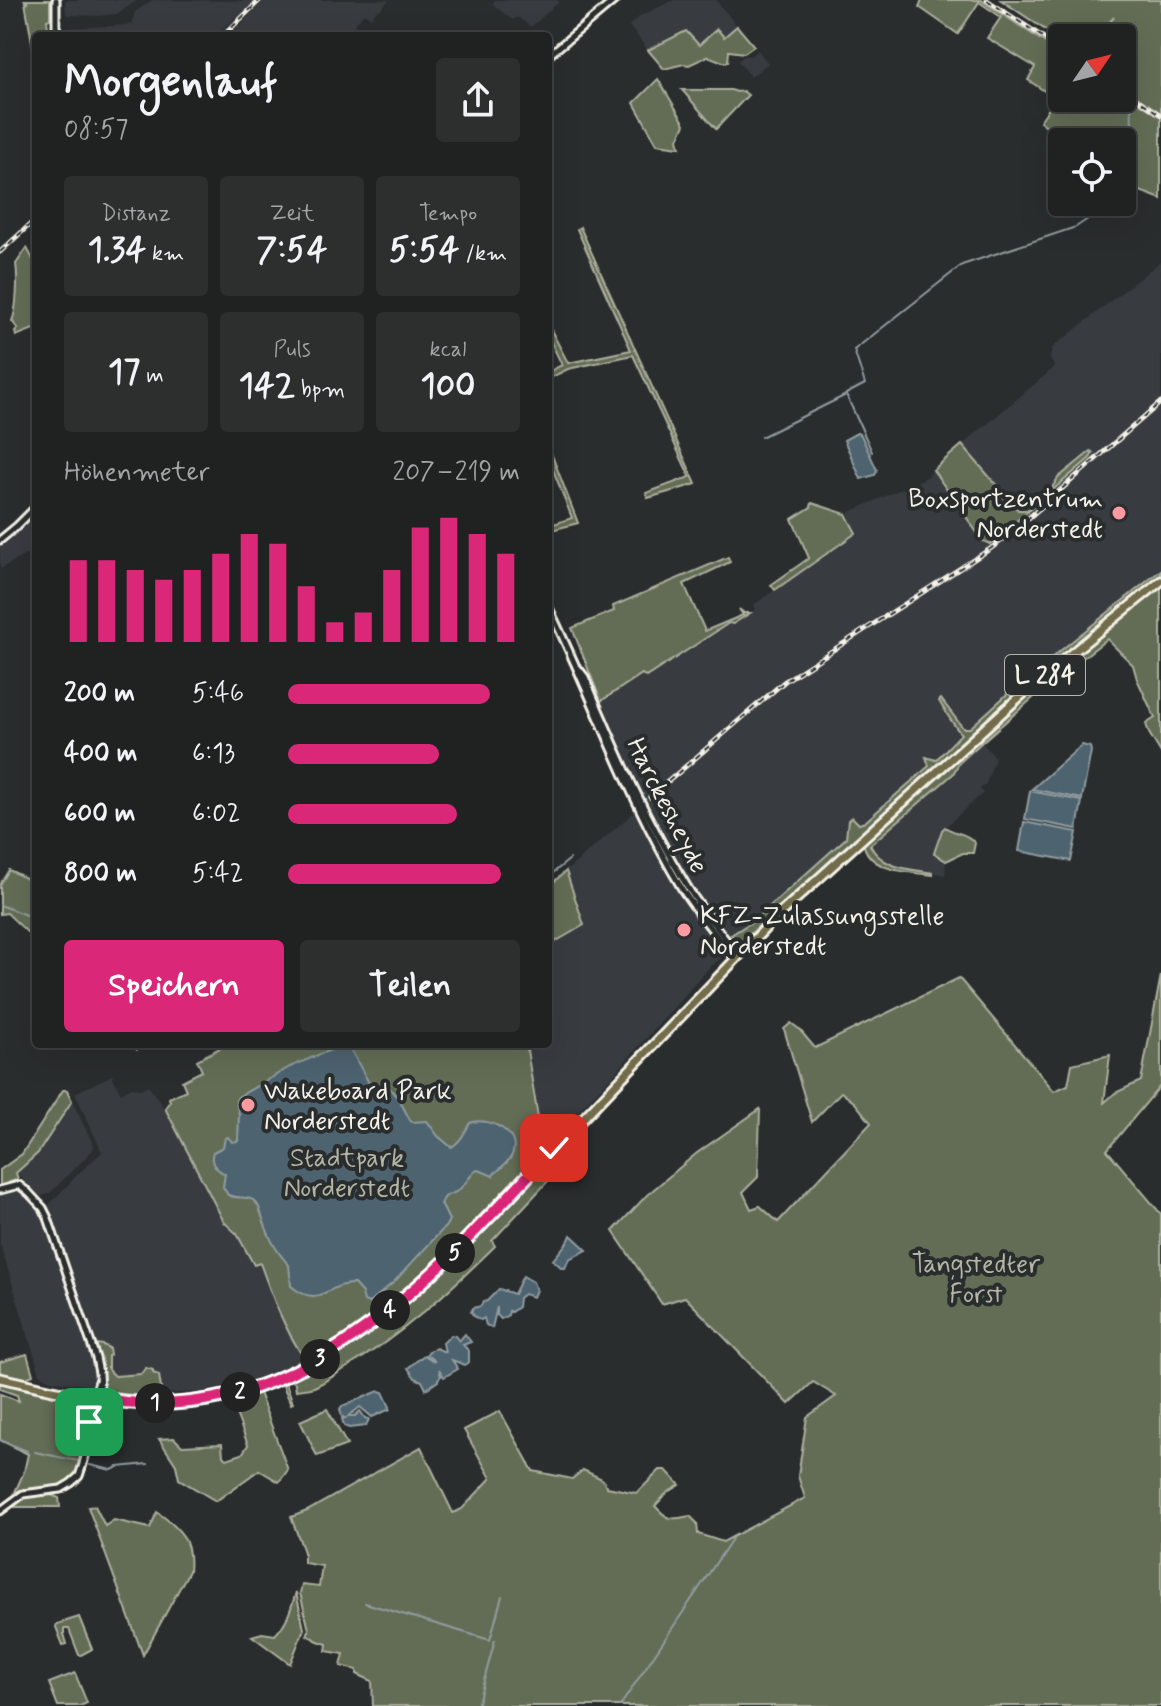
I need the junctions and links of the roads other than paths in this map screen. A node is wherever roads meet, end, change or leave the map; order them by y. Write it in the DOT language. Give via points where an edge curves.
graph roads {
  1 [pos="615,0"];
  2 [pos="57,2"];
  3 [pos="58,32"];
  4 [pos="552,53"];
  5 [pos="32,511"];
  6 [pos="0,540"];
  7 [pos="1161,581"];
  8 [pos="552,615"];
  9 [pos="737,957"];
  10 [pos="0,1190"];
  11 [pos="0,1378"];
  12 [pos="96,1398"];
  13 [pos="0,1511"];
  1 -- 4 [label="main road"];
  2 -- 3 [label="main road"];
  5 -- 6 [label="main road"];
  7 -- 9 [label="main road, L 284" via="1014,702"];
  8 -- 9 [label="main road, Harckesheyde" via="674,864"];
  9 -- 12 [label="main road, L 284" via="454,1253 357,1336 292,1373 229,1395 152,1404"];
  10 -- 12 [label="main road" via="19,1185 47,1216 94,1353"];
  11 -- 12 [label="main road, L 284"];
  12 -- 13 [label="main road" via="79,1476 55,1491 25,1493"];
}
